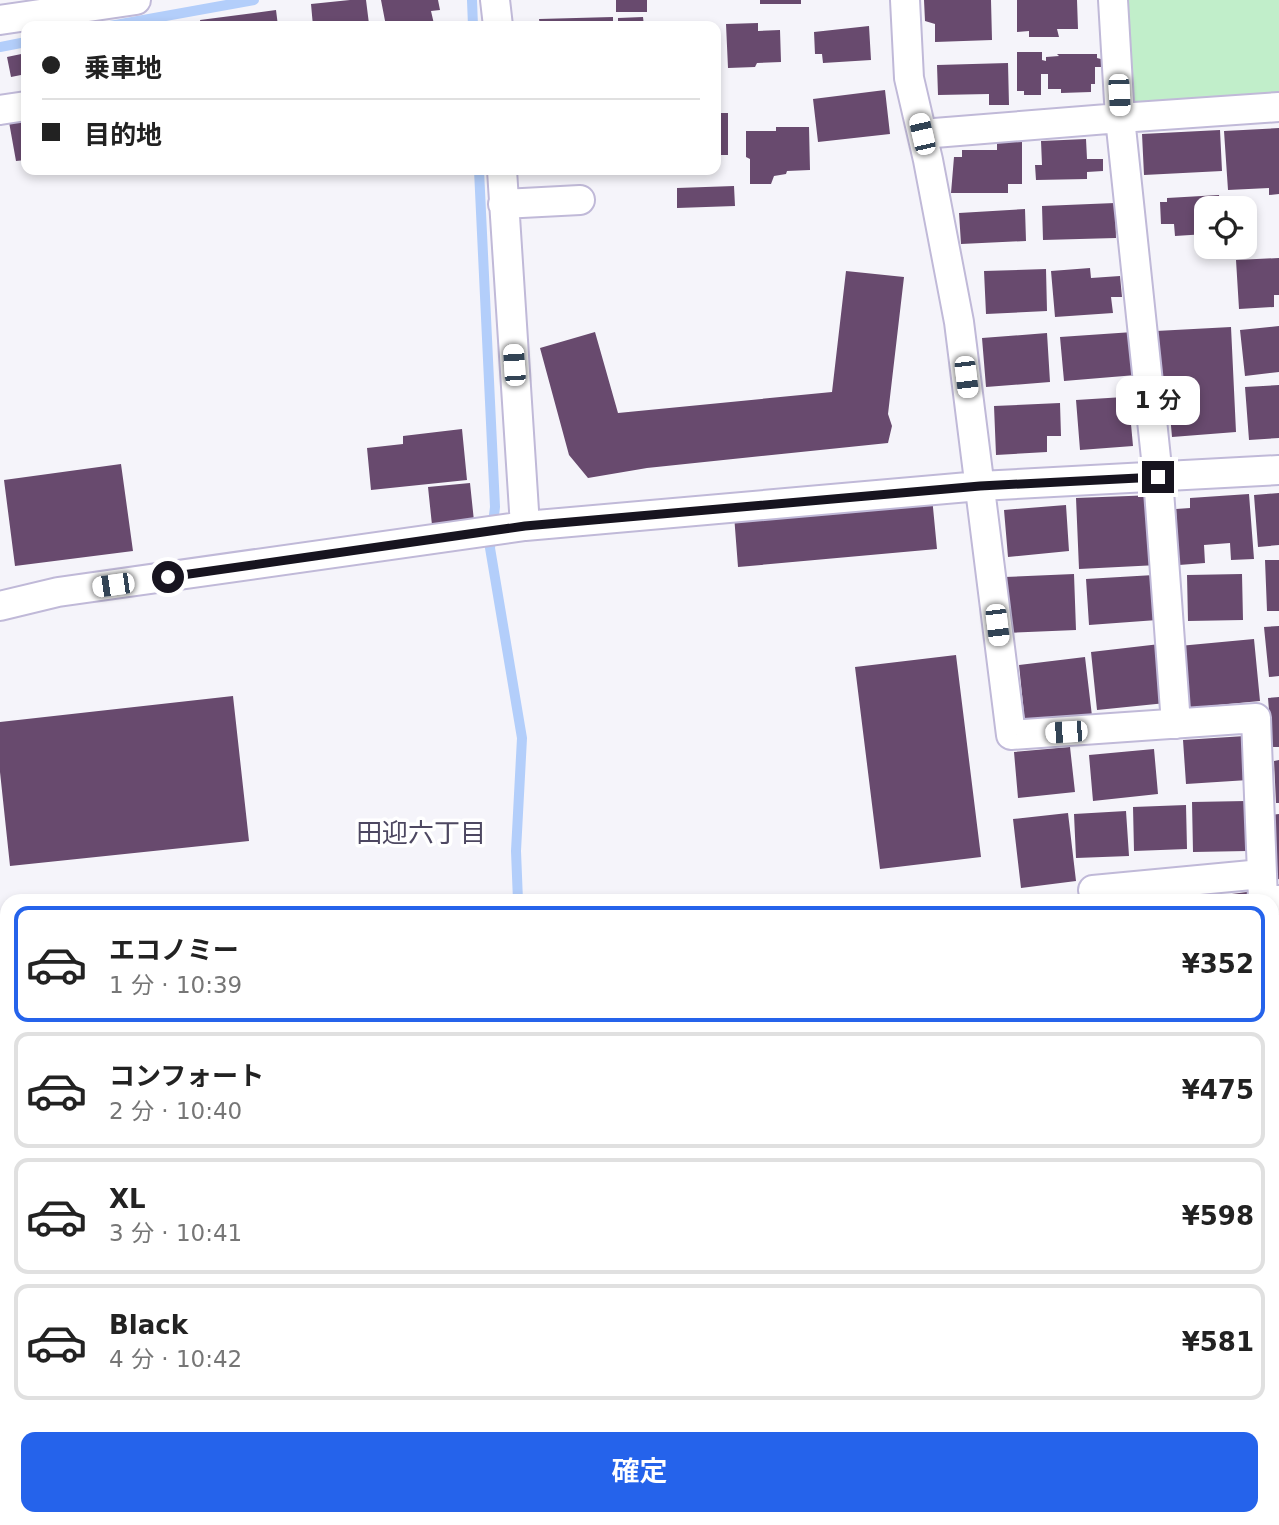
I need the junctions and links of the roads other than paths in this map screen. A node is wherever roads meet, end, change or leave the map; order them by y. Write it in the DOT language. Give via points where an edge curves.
graph roads {
  1 [pos="136,0"];
  2 [pos="495,0"];
  3 [pos="905,0"];
  4 [pos="1113,0"];
  5 [pos="0,20"];
  6 [pos="497,21"];
  7 [pos="21,107"];
  8 [pos="1279,107"];
  9 [pos="0,110"];
  10 [pos="1120,118"];
  11 [pos="922,134"];
  12 [pos="502,175"];
  13 [pos="580,200"];
  14 [pos="503,205"];
  15 [pos="1279,470"];
  16 [pos="1158,477"];
  17 [pos="980,486"];
  18 [pos="525,526"];
  19 [pos="0,606"];
  20 [pos="1176,724"];
  21 [pos="1262,874"];
  22 [pos="1093,891"];
  23 [pos="1263,894"];
  1 -- 5 [label="street"];
  2 -- 6 [label="street"];
  3 -- 11 [label="street" via="909,78"];
  4 -- 10 [label="street"];
  7 -- 9 [label="street"];
  8 -- 10 [label="street"];
  10 -- 11 [label="street"];
  10 -- 16 [label="street"];
  11 -- 17 [label="street" via="959,322"];
  12 -- 14 [label="street"];
  13 -- 14 [label="street"];
  14 -- 18 [label="street"];
  15 -- 16 [label="street"];
  16 -- 17 [label="street"];
  16 -- 20 [label="street"];
  17 -- 18 [label="street"];
  17 -- 20 [label="street" via="1011,735"];
  18 -- 19 [label="street" via="58,592"];
  20 -- 21 [label="street" via="1256,718"];
  21 -- 22 [label="street"];
  21 -- 23 [label="street"];
}
